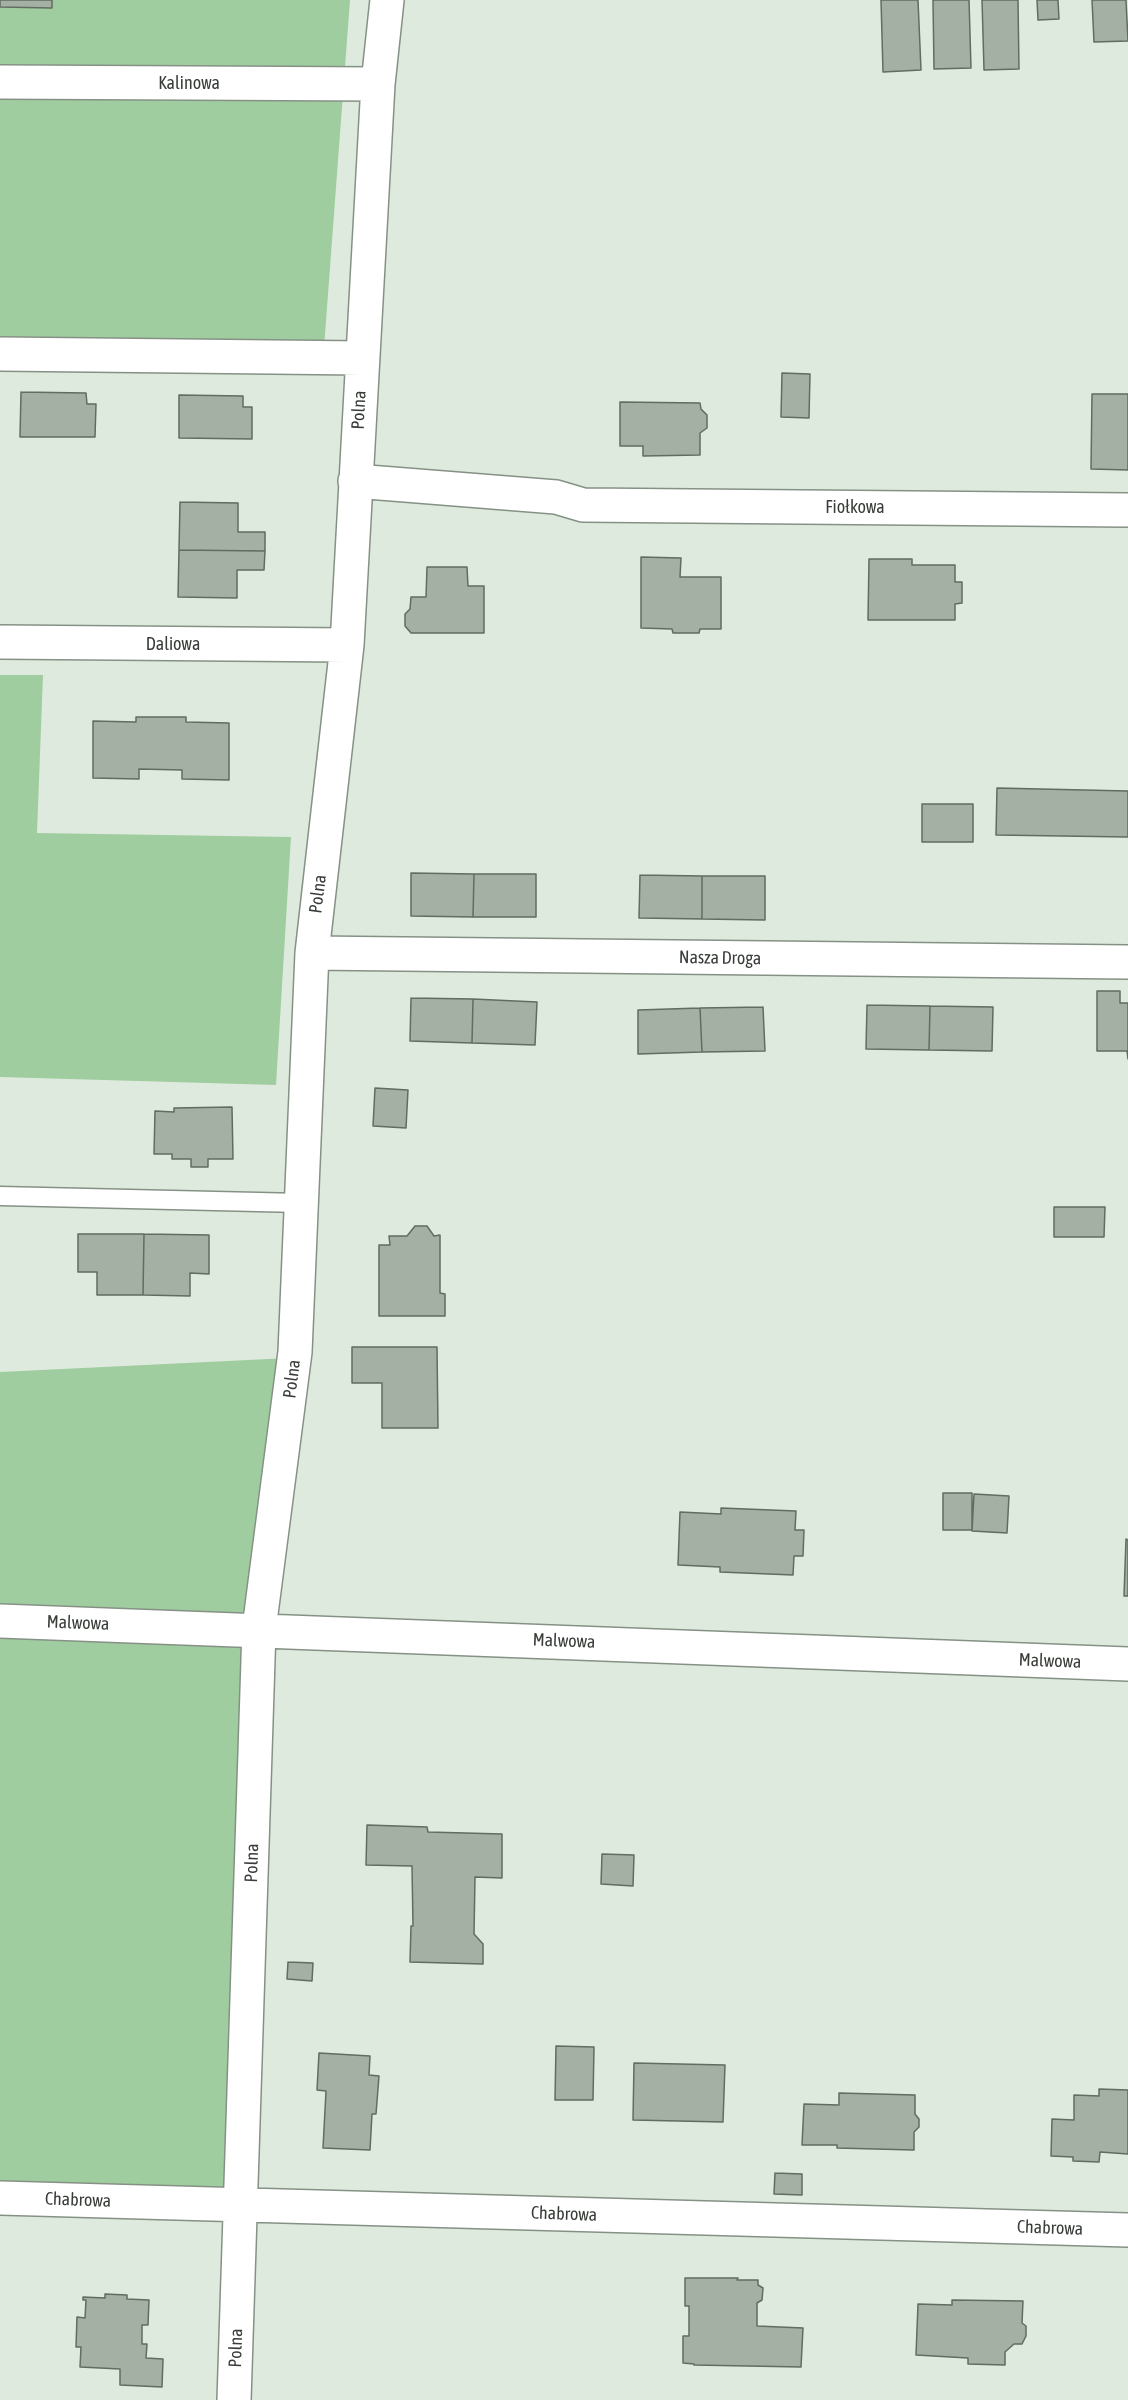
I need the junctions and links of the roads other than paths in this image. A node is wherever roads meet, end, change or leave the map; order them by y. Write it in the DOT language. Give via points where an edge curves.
graph roads {
  1 [pos="387,0"];
  2 [pos="0,82"];
  3 [pos="378,84"];
  4 [pos="0,354"];
  5 [pos="362,358"];
  6 [pos="355,481"];
  7 [pos="1128,510"];
  8 [pos="0,642"];
  9 [pos="347,645"];
  10 [pos="312,953"];
  11 [pos="1128,962"];
  12 [pos="0,1196"];
  13 [pos="301,1203"];
  14 [pos="0,1621"];
  15 [pos="260,1629"];
  16 [pos="1128,1664"];
  17 [pos="0,2198"];
  18 [pos="242,2204"];
  19 [pos="1128,2230"];
  20 [pos="234,2400"];
  1 -- 3 [label="street, Polna"];
  2 -- 3 [label="street, Kalinowa"];
  3 -- 5 [label="street, Polna"];
  4 -- 5 [label="street"];
  5 -- 6 [label="street, Polna"];
  6 -- 7 [label="street, Fiołkowa" via="556,497 583,505"];
  6 -- 9 [label="street, Polna"];
  8 -- 9 [label="street, Daliowa"];
  9 -- 10 [label="street, Polna"];
  10 -- 11 [label="street, Nasza Droga"];
  10 -- 13 [label="street, Polna"];
  12 -- 13 [label="lane"];
  13 -- 15 [label="street, Polna" via="295,1352"];
  14 -- 15 [label="street, Malwowa"];
  15 -- 16 [label="street, Malwowa"];
  15 -- 18 [label="street, Polna"];
  17 -- 18 [label="street, Chabrowa"];
  18 -- 19 [label="street, Chabrowa"];
  18 -- 20 [label="street, Polna"];
}
